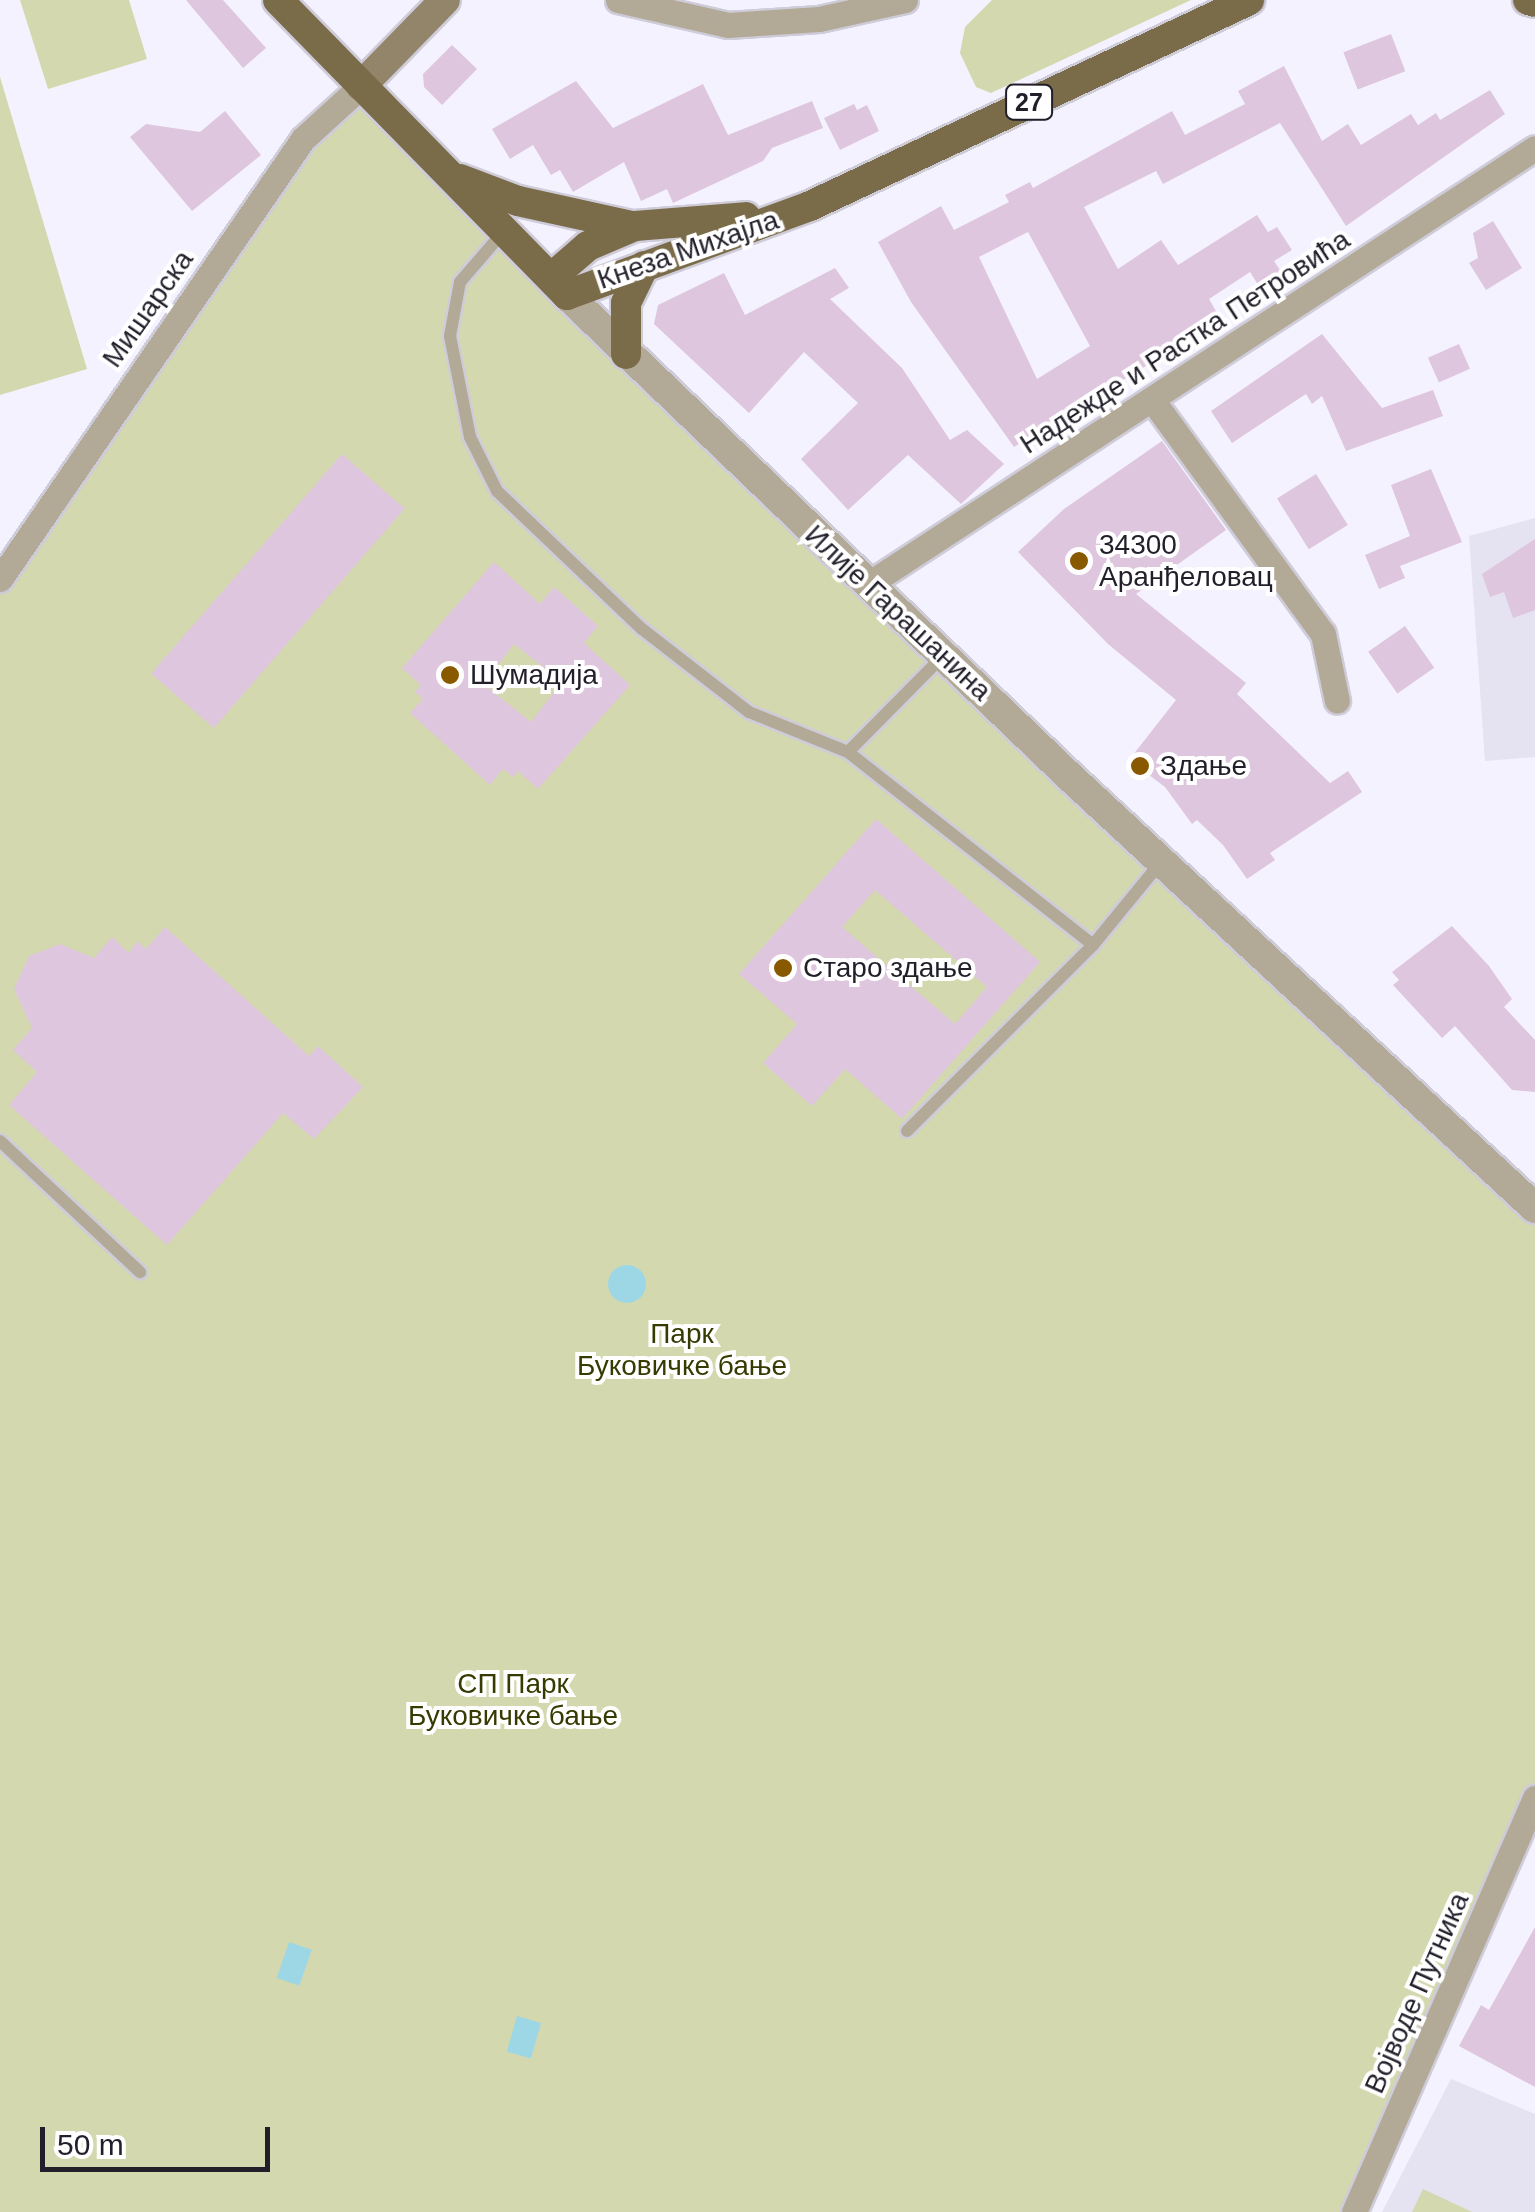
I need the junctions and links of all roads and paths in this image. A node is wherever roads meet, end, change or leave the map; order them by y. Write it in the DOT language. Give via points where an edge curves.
graph roads {
  1 [pos="278,0"];
  2 [pos="445,0"];
  3 [pos="618,0"];
  4 [pos="906,0"];
  5 [pos="1249,0"];
  6 [pos="1528,0"];
  7 [pos="1535,2"];
  8 [pos="361,86"];
  9 [pos="1535,148"];
  10 [pos="452,176"];
  11 [pos="810,206"];
  12 [pos="635,226"];
  13 [pos="504,231"];
  14 [pos="644,266"];
  15 [pos="559,286"];
  16 [pos="626,354"];
  17 [pos="1152,401"];
  18 [pos="0,580"];
  19 [pos="867,585"];
  20 [pos="944,656"];
  21 [pos="1337,701"];
  22 [pos="848,752"];
  23 [pos="1160,862"];
  24 [pos="1093,944"];
  25 [pos="907,1131"];
  26 [pos="0,1141"];
  27 [pos="1535,1208"];
  28 [pos="140,1272"];
  29 [pos="1535,1798"];
  30 [pos="1354,2212"];
  1 -- 8 [label="main road, Илије Гарашанина / 27"];
  2 -- 8 [label="main road"];
  3 -- 4 [label="street" via="728,25 819,19"];
  5 -- 11 [label="main road, Кнеза Михајла / 27"];
  6 -- 7 [label="main road"];
  8 -- 10 [label="main road, Илије Гарашанина / 27"];
  8 -- 18 [label="street, Мишарска" via="302,139"];
  9 -- 17 [label="street, Надежде и Растка Петровића"];
  10 -- 12 [label="main road, 27" via="518,201"];
  10 -- 13 [label="main road, Илије Гарашанина"];
  11 -- 12 [label="main road, Кнеза Михајла / 27" via="714,223"];
  11 -- 14 [label="main road, Кнеза Михајла / 27"];
  12 -- 15 [label="main road, Кнеза Михајла / 27" via="588,246"];
  13 -- 15 [label="main road, Илије Гарашанина"];
  13 -- 22 [label="lane" via="460,282 450,336 470,437 497,491 642,629 749,712"];
  14 -- 15 [label="main road, Кнеза Михајла / 27"];
  14 -- 16 [label="main road" via="626,303"];
  15 -- 16 [label="street, Илије Гарашанина"];
  16 -- 19 [label="street, Илије Гарашанина"];
  17 -- 19 [label="street, Надежде и Растка Петровића"];
  17 -- 21 [label="street" via="1323,634"];
  19 -- 20 [label="street, Илије Гарашанина"];
  20 -- 22 [label="lane"];
  20 -- 23 [label="street, Илије Гарашанина"];
  22 -- 24 [label="lane"];
  23 -- 24 [label="lane"];
  23 -- 27 [label="street, Илије Гарашанина"];
  24 -- 25 [label="lane"];
  26 -- 28 [label="lane"];
  29 -- 30 [label="street, Војводе Путника"];
}
